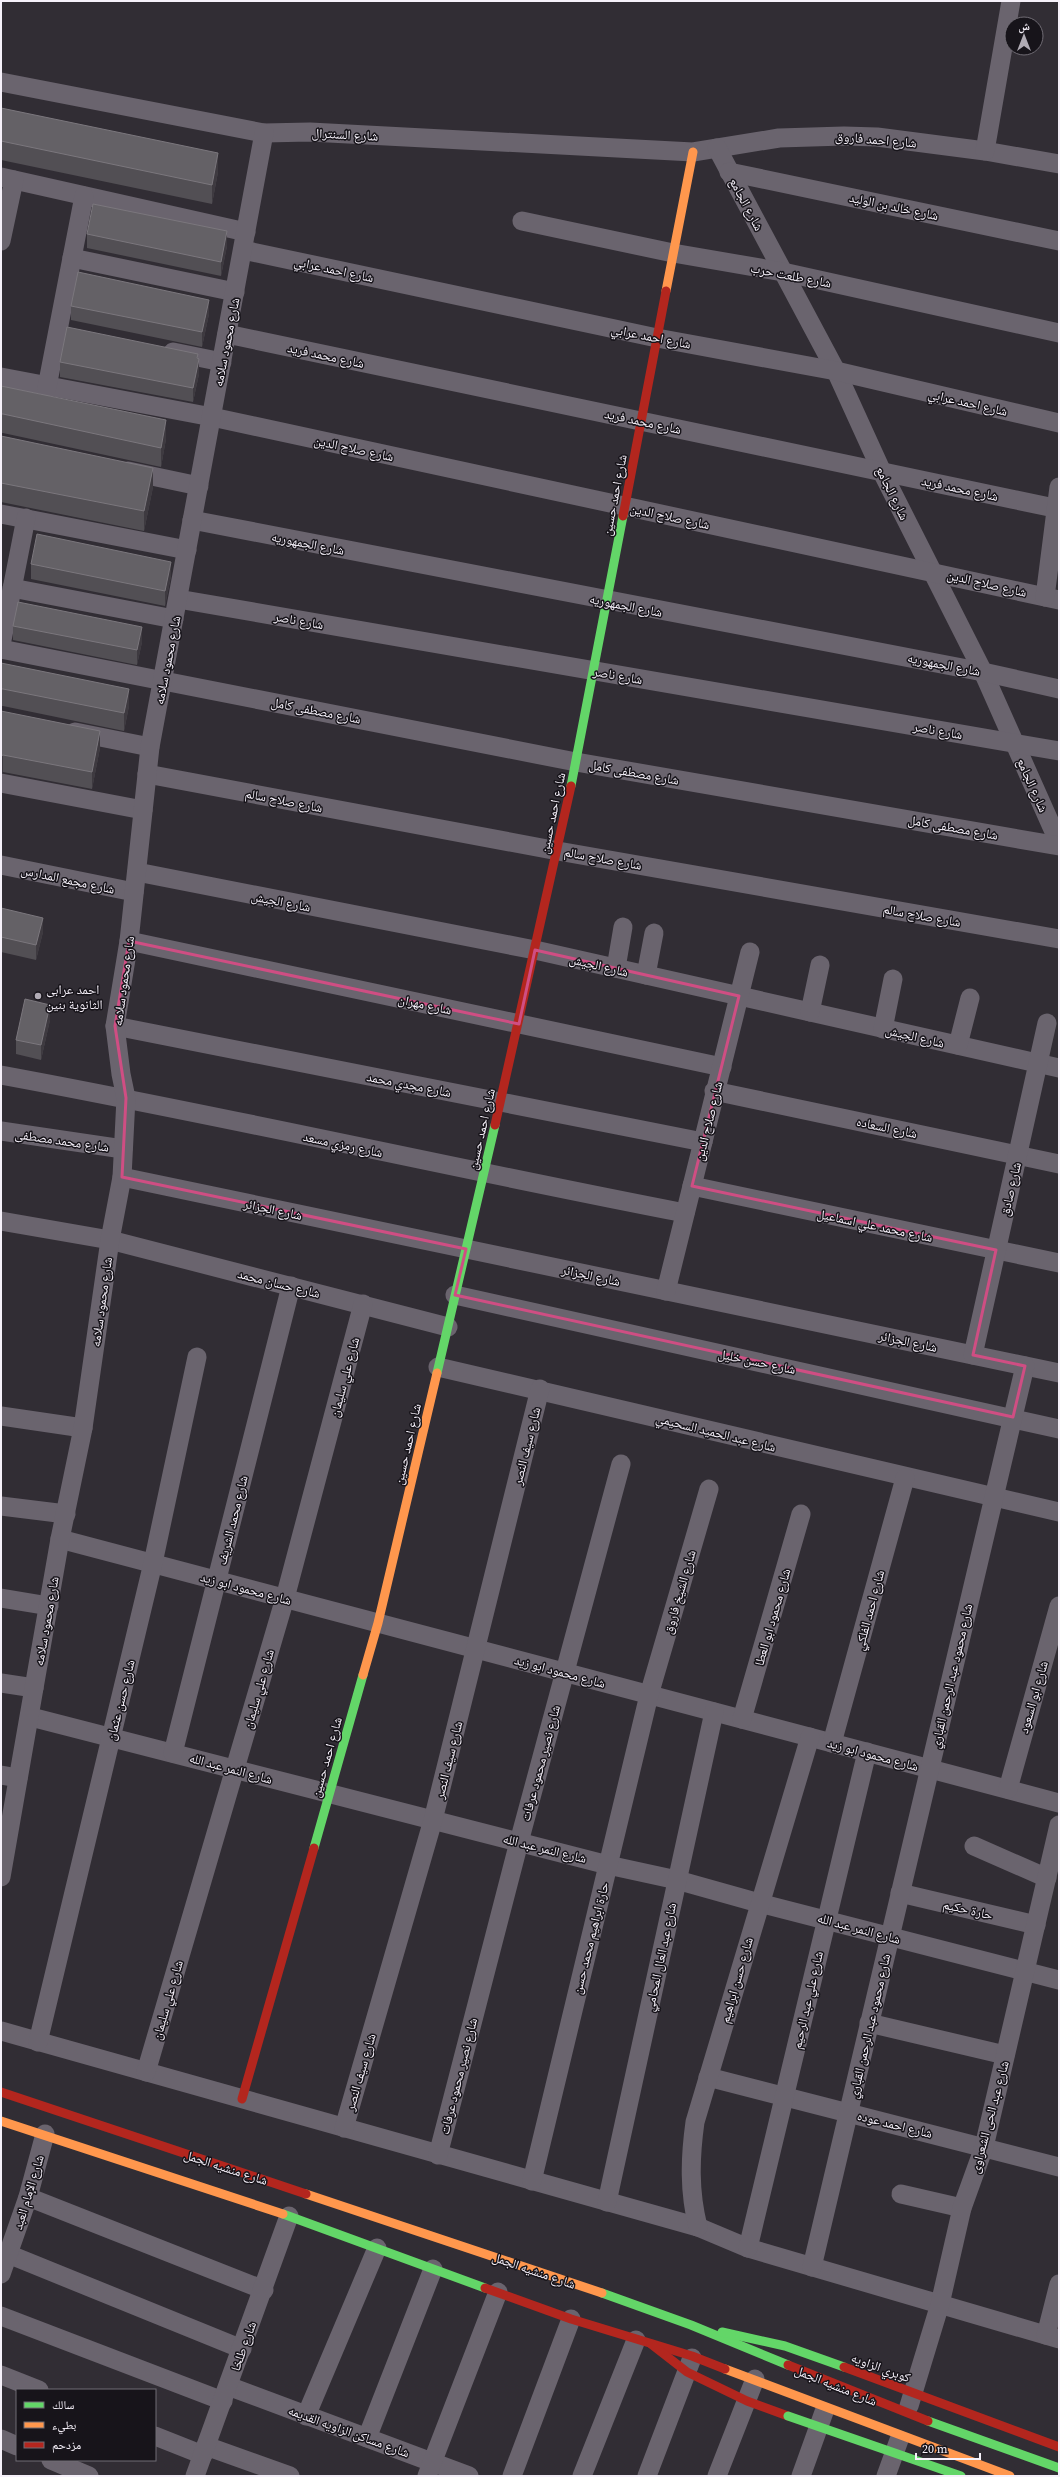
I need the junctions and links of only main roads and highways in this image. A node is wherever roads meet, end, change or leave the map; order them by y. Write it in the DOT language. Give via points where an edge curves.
graph roads {
  1 [pos="693,152"];
  2 [pos="1,2092"];
  3 [pos="242,2099"];
  4 [pos="1,2121"];
  5 [pos="691,2325"];
  6 [pos="643,2342"];
  7 [pos="690,2364"];
  8 [pos="1059,2447"];
  9 [pos="1059,2468"];
  10 [pos="975,2470"];
  11 [pos="961,2476"];
  12 [pos="1010,2476"];
  1 -- 3 [label="main road, شارع احمد حسين" via="576,762 501,1102 378,1623"];
  2 -- 5 [label="main road, شارع منشيه الجمل" via="582,2286"];
  4 -- 6 [label="main road, شارع منشيه الجمل" via="290,2216 571,2319"];
  5 -- 8 [label="main road, كوبري الزاويه, bridge" via="785,2346"];
  5 -- 9 [label="main road, شارع منشيه الجمل" via="907,2414"];
  6 -- 7 [label="main road, شارع منشيه الجمل"];
  6 -- 7 [label="main road"];
  7 -- 10 [label="main road, شارع منشيه الجمل" via="755,2379 825,2407 898,2443"];
  7 -- 11 [label="main road, bridge" via="747,2401"];
  10 -- 12 [label="main road, شارع منشيه الجمل"];
}
